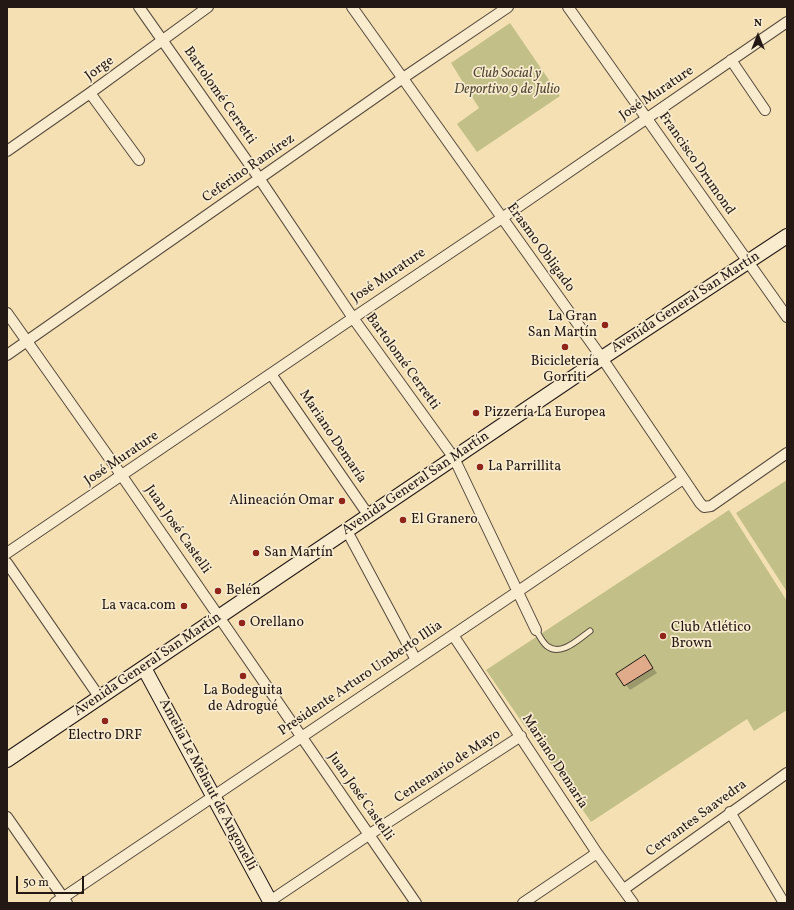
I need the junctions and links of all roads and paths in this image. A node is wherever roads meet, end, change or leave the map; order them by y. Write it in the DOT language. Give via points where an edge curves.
graph roads {
  1 [pos="139,7"];
  2 [pos="208,7"];
  3 [pos="352,7"];
  4 [pos="508,7"];
  5 [pos="568,7"];
  6 [pos="787,22"];
  7 [pos="163,41"];
  8 [pos="731,60"];
  9 [pos="403,78"];
  10 [pos="90,93"];
  11 [pos="765,110"];
  12 [pos="646,118"];
  13 [pos="7,151"];
  14 [pos="139,160"];
  15 [pos="259,178"];
  16 [pos="502,218"];
  17 [pos="787,236"];
  18 [pos="749,262"];
  19 [pos="7,313"];
  20 [pos="353,318"];
  21 [pos="787,318"];
  22 [pos="26,340"];
  23 [pos="7,355"];
  24 [pos="602,358"];
  25 [pos="271,374"];
  26 [pos="787,453"];
  27 [pos="454,458"];
  28 [pos="122,476"];
  29 [pos="683,479"];
  30 [pos="369,516"];
  31 [pos="346,531"];
  32 [pos="7,554"];
  33 [pos="7,563"];
  34 [pos="517,592"];
  35 [pos="220,617"];
  36 [pos="536,630"];
  37 [pos="590,631"];
  38 [pos="453,635"];
  39 [pos="416,660"];
  40 [pos="144,668"];
  41 [pos="100,698"];
  42 [pos="521,736"];
  43 [pos="301,737"];
  44 [pos="7,760"];
  45 [pos="787,773"];
  46 [pos="213,796"];
  47 [pos="730,812"];
  48 [pos="7,818"];
  49 [pos="370,834"];
  50 [pos="597,853"];
  51 [pos="624,889"];
  52 [pos="62,901"];
  53 [pos="271,902"];
  54 [pos="416,903"];
  55 [pos="523,903"];
  56 [pos="633,903"];
  57 [pos="784,903"];
  1 -- 7 [label="street, Bartolomé Cerretti"];
  2 -- 7 [label="street, Jorge"];
  3 -- 9 [label="street, Erasmo Obligado"];
  4 -- 9 [label="street, Ceferino Ramírez"];
  5 -- 12 [label="street, Francisco Drumond"];
  6 -- 8 [label="street, José Murature"];
  7 -- 10 [label="street, Jorge"];
  7 -- 15 [label="street, Bartolomé Cerretti"];
  8 -- 11 [label="street"];
  8 -- 12 [label="street, José Murature"];
  9 -- 15 [label="street, Ceferino Ramírez"];
  9 -- 16 [label="street, Erasmo Obligado"];
  10 -- 13 [label="street, Jorge"];
  10 -- 14 [label="street"];
  12 -- 16 [label="street, José Murature"];
  12 -- 18 [label="street, Francisco Drumond"];
  15 -- 20 [label="street, Bartolomé Cerretti"];
  15 -- 22 [label="street, Ceferino Ramírez"];
  16 -- 20 [label="street, José Murature"];
  16 -- 24 [label="street, Erasmo Obligado"];
  17 -- 18 [label="main road, Avenida General San Martín"];
  18 -- 21 [label="street, Francisco Drumond"];
  18 -- 24 [label="main road, Avenida General San Martín"];
  19 -- 22 [label="street, Juan José Castelli"];
  20 -- 25 [label="street, José Murature"];
  20 -- 27 [label="street, Bartolomé Cerretti"];
  22 -- 23 [label="street, Ceferino Ramírez"];
  22 -- 28 [label="street, Juan José Castelli"];
  24 -- 27 [label="main road, Avenida General San Martín"];
  24 -- 29 [label="street, Erasmo Obligado"];
  25 -- 28 [label="street, José Murature"];
  25 -- 30 [label="street, Mariano Demaría"];
  26 -- 29 [label="street, Erasmo Obligado" via="711,506 704,507"];
  27 -- 30 [label="main road, Avenida General San Martín"];
  27 -- 34 [label="street, Bartolomé Cerretti"];
  28 -- 32 [label="street, José Murature"];
  28 -- 35 [label="street, Juan José Castelli"];
  29 -- 34 [label="street, Presidente Arturo Umberto Illia"];
  30 -- 31 [label="main road, Avenida General San Martín"];
  31 -- 35 [label="main road, Avenida General San Martín"];
  31 -- 39 [label="street"];
  33 -- 41 [label="street"];
  34 -- 36 [label="street, Bartolomé Cerretti"];
  34 -- 38 [label="street, Presidente Arturo Umberto Illia"];
  35 -- 40 [label="main road, Avenida General San Martín"];
  35 -- 43 [label="street, Juan José Castelli"];
  36 -- 37 [label="lane" via="547,646 553,649 567,647"];
  38 -- 39 [label="street, Presidente Arturo Umberto Illia"];
  38 -- 42 [label="street, Mariano Demaría"];
  39 -- 43 [label="street, Presidente Arturo Umberto Illia"];
  40 -- 41 [label="main road, Avenida General San Martín"];
  40 -- 46 [label="main road, Amelia Le Mehaut de Angonelli"];
  41 -- 44 [label="main road, Avenida General San Martín"];
  42 -- 49 [label="street, Centenario de Mayo"];
  42 -- 50 [label="street, Mariano Demaría"];
  43 -- 46 [label="street, Presidente Arturo Umberto Illia"];
  43 -- 49 [label="street, Juan José Castelli"];
  45 -- 47 [label="street, Cervantes Saavedra"];
  46 -- 52 [label="street, Presidente Arturo Umberto Illia"];
  46 -- 53 [label="main road, Amelia Le Mehaut de Angonelli"];
  47 -- 51 [label="street, Cervantes Saavedra"];
  47 -- 57 [label="street"];
  48 -- 52 [label="street"];
  49 -- 53 [label="street, Centenario de Mayo"];
  49 -- 54 [label="street, Juan José Castelli"];
  50 -- 51 [label="street, Mariano Demaría"];
  50 -- 55 [label="street"];
  51 -- 56 [label="street, Mariano Demaría"];
}
